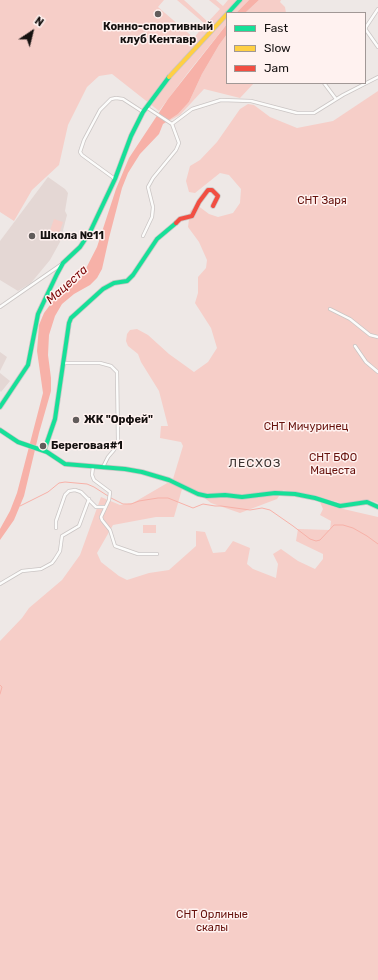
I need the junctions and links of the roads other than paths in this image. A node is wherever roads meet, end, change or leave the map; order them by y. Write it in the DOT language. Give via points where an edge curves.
graph roads {
  1 [pos="240,0"];
  2 [pos="378,9"];
  3 [pos="228,12"];
  4 [pos="226,14"];
  5 [pos="366,30"];
  6 [pos="378,47"];
  7 [pos="378,77"];
  8 [pos="366,83"];
  9 [pos="325,84"];
  10 [pos="364,84"];
  11 [pos="336,99"];
  12 [pos="146,107"];
  13 [pos="143,112"];
  14 [pos="170,123"];
  15 [pos="115,179"];
  16 [pos="213,206"];
  17 [pos="143,236"];
  18 [pos="63,263"];
  19 [pos="0,307"];
  20 [pos="330,309"];
  21 [pos="378,337"];
  22 [pos="356,346"];
  23 [pos="63,363"];
  24 [pos="378,372"];
  25 [pos="0,407"];
  26 [pos="0,430"];
  27 [pos="44,451"];
  28 [pos="93,467"];
  29 [pos="102,468"];
  30 [pos="89,499"];
  31 [pos="105,506"];
  32 [pos="378,507"];
  33 [pos="56,528"];
  34 [pos="157,554"];
  35 [pos="0,584"];
  1 -- 3 [label="street"];
  2 -- 5 [label="street"];
  4 -- 12 [label="street" via="162,84"];
  5 -- 6 [label="street"];
  7 -- 8 [label="street"];
  9 -- 11 [label="street"];
  10 -- 11 [label="street"];
  11 -- 14 [label="street" via="314,113 307,114 251,101 221,100 188,112"];
  12 -- 13 [label="street"];
  12 -- 14 [label="street"];
  13 -- 15 [label="street"];
  13 -- 15 [label="street" via="123,99 111,100 100,110 80,149 80,154"];
  14 -- 17 [label="street" via="179,143 148,187 153,207 152,217"];
  15 -- 18 [label="street" via="85,240"];
  16 -- 23 [label="street" via="218,196 212,190 208,190 192,216 178,220 157,239 127,281 114,283 103,289 71,318"];
  18 -- 19 [label="street"];
  18 -- 25 [label="street" via="38,314 28,365"];
  20 -- 21 [label="street" via="350,319 370,335"];
  22 -- 24 [label="street" via="366,362"];
  23 -- 27 [label="street" via="55,419"];
  23 -- 29 [label="street" via="100,363 111,366 117,372 118,440"];
  26 -- 27 [label="street" via="21,443"];
  27 -- 28 [label="street" via="65,464"];
  28 -- 29 [label="street"];
  28 -- 31 [label="street" via="94,480 109,490 110,495"];
  29 -- 32 [label="street" via="125,469 154,475 207,496 295,494 340,506 367,502"];
  30 -- 31 [label="street" via="96,507"];
  30 -- 33 [label="street" via="78,491 67,492 56,521"];
  30 -- 35 [label="street" via="80,524 62,536 56,560 41,569 22,571"];
  31 -- 34 [label="street" via="101,515 102,520 110,530 115,546 138,554"];
}
